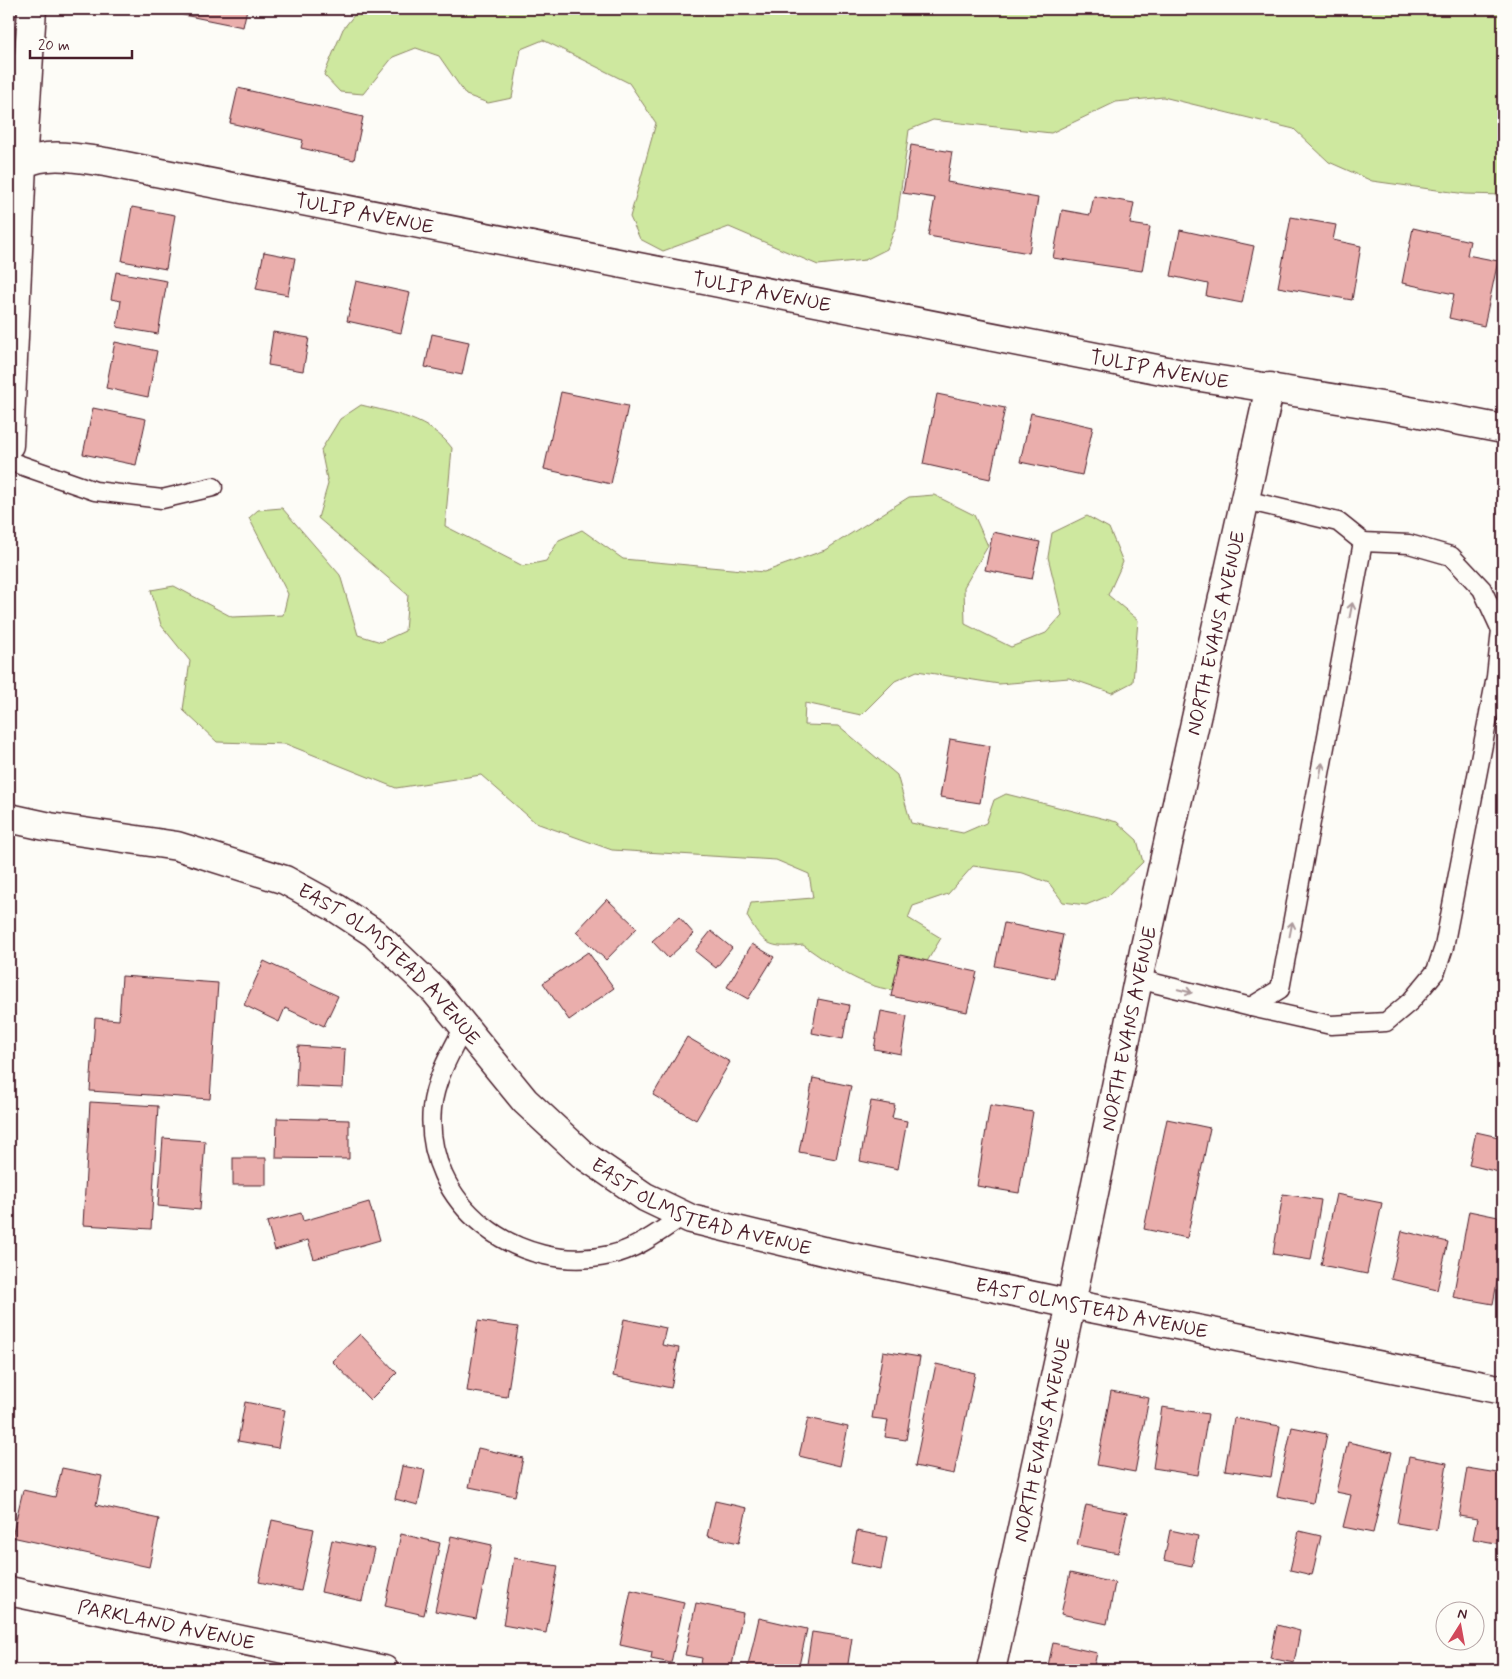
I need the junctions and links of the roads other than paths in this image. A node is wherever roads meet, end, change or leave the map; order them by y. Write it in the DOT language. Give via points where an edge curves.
graph roads {
  1 [pos="32,9"];
  2 [pos="22,164"];
  3 [pos="1270,387"];
  4 [pos="1503,430"];
  5 [pos="9,445"];
  6 [pos="9,461"];
  7 [pos="214,487"];
  8 [pos="1245,500"];
  9 [pos="1363,542"];
  10 [pos="9,818"];
  11 [pos="1138,979"];
  12 [pos="1251,1007"];
  13 [pos="464,1027"];
  14 [pos="684,1216"];
  15 [pos="1071,1304"];
  16 [pos="1503,1390"];
  17 [pos="9,1591"];
  18 [pos="384,1670"];
  19 [pos="991,1670"];
  1 -- 2 [label="street"];
  2 -- 3 [label="street, TULIP AVENUE" via="53,155 105,162 1172,372"];
  2 -- 5 [label="street"];
  3 -- 4 [label="street, TULIP AVENUE"];
  3 -- 8 [label="street, NORTH EVANS AVENUE"];
  6 -- 7 [label="lane" via="95,491 162,498"];
  8 -- 9 [label="lane" via="1338,522"];
  8 -- 11 [label="street, NORTH EVANS AVENUE"];
  12 -- 9 [label="lane, one-way" via="1280,989"];
  9 -- 12 [label="lane" via="1409,544 1451,556 1482,588 1501,630 1496,677 1444,948 1436,971 1411,1001 1386,1022 1331,1025"];
  10 -- 13 [label="street, EAST OLMSTEAD AVENUE" via="177,846 285,880 374,932 435,991"];
  11 -- 12 [label="lane, one-way"];
  11 -- 15 [label="street, NORTH EVANS AVENUE"];
  13 -- 14 [label="street, EAST OLMSTEAD AVENUE" via="525,1101 582,1154 645,1197"];
  13 -- 14 [label="lane" via="443,1069 432,1108 435,1153 441,1171 470,1215 499,1238 537,1254 563,1259 611,1255 635,1247"];
  14 -- 15 [label="street, EAST OLMSTEAD AVENUE" via="824,1251"];
  15 -- 16 [label="street, EAST OLMSTEAD AVENUE"];
  15 -- 19 [label="street, NORTH EVANS AVENUE"];
  17 -- 18 [label="street, PARKLAND AVENUE"];
}
